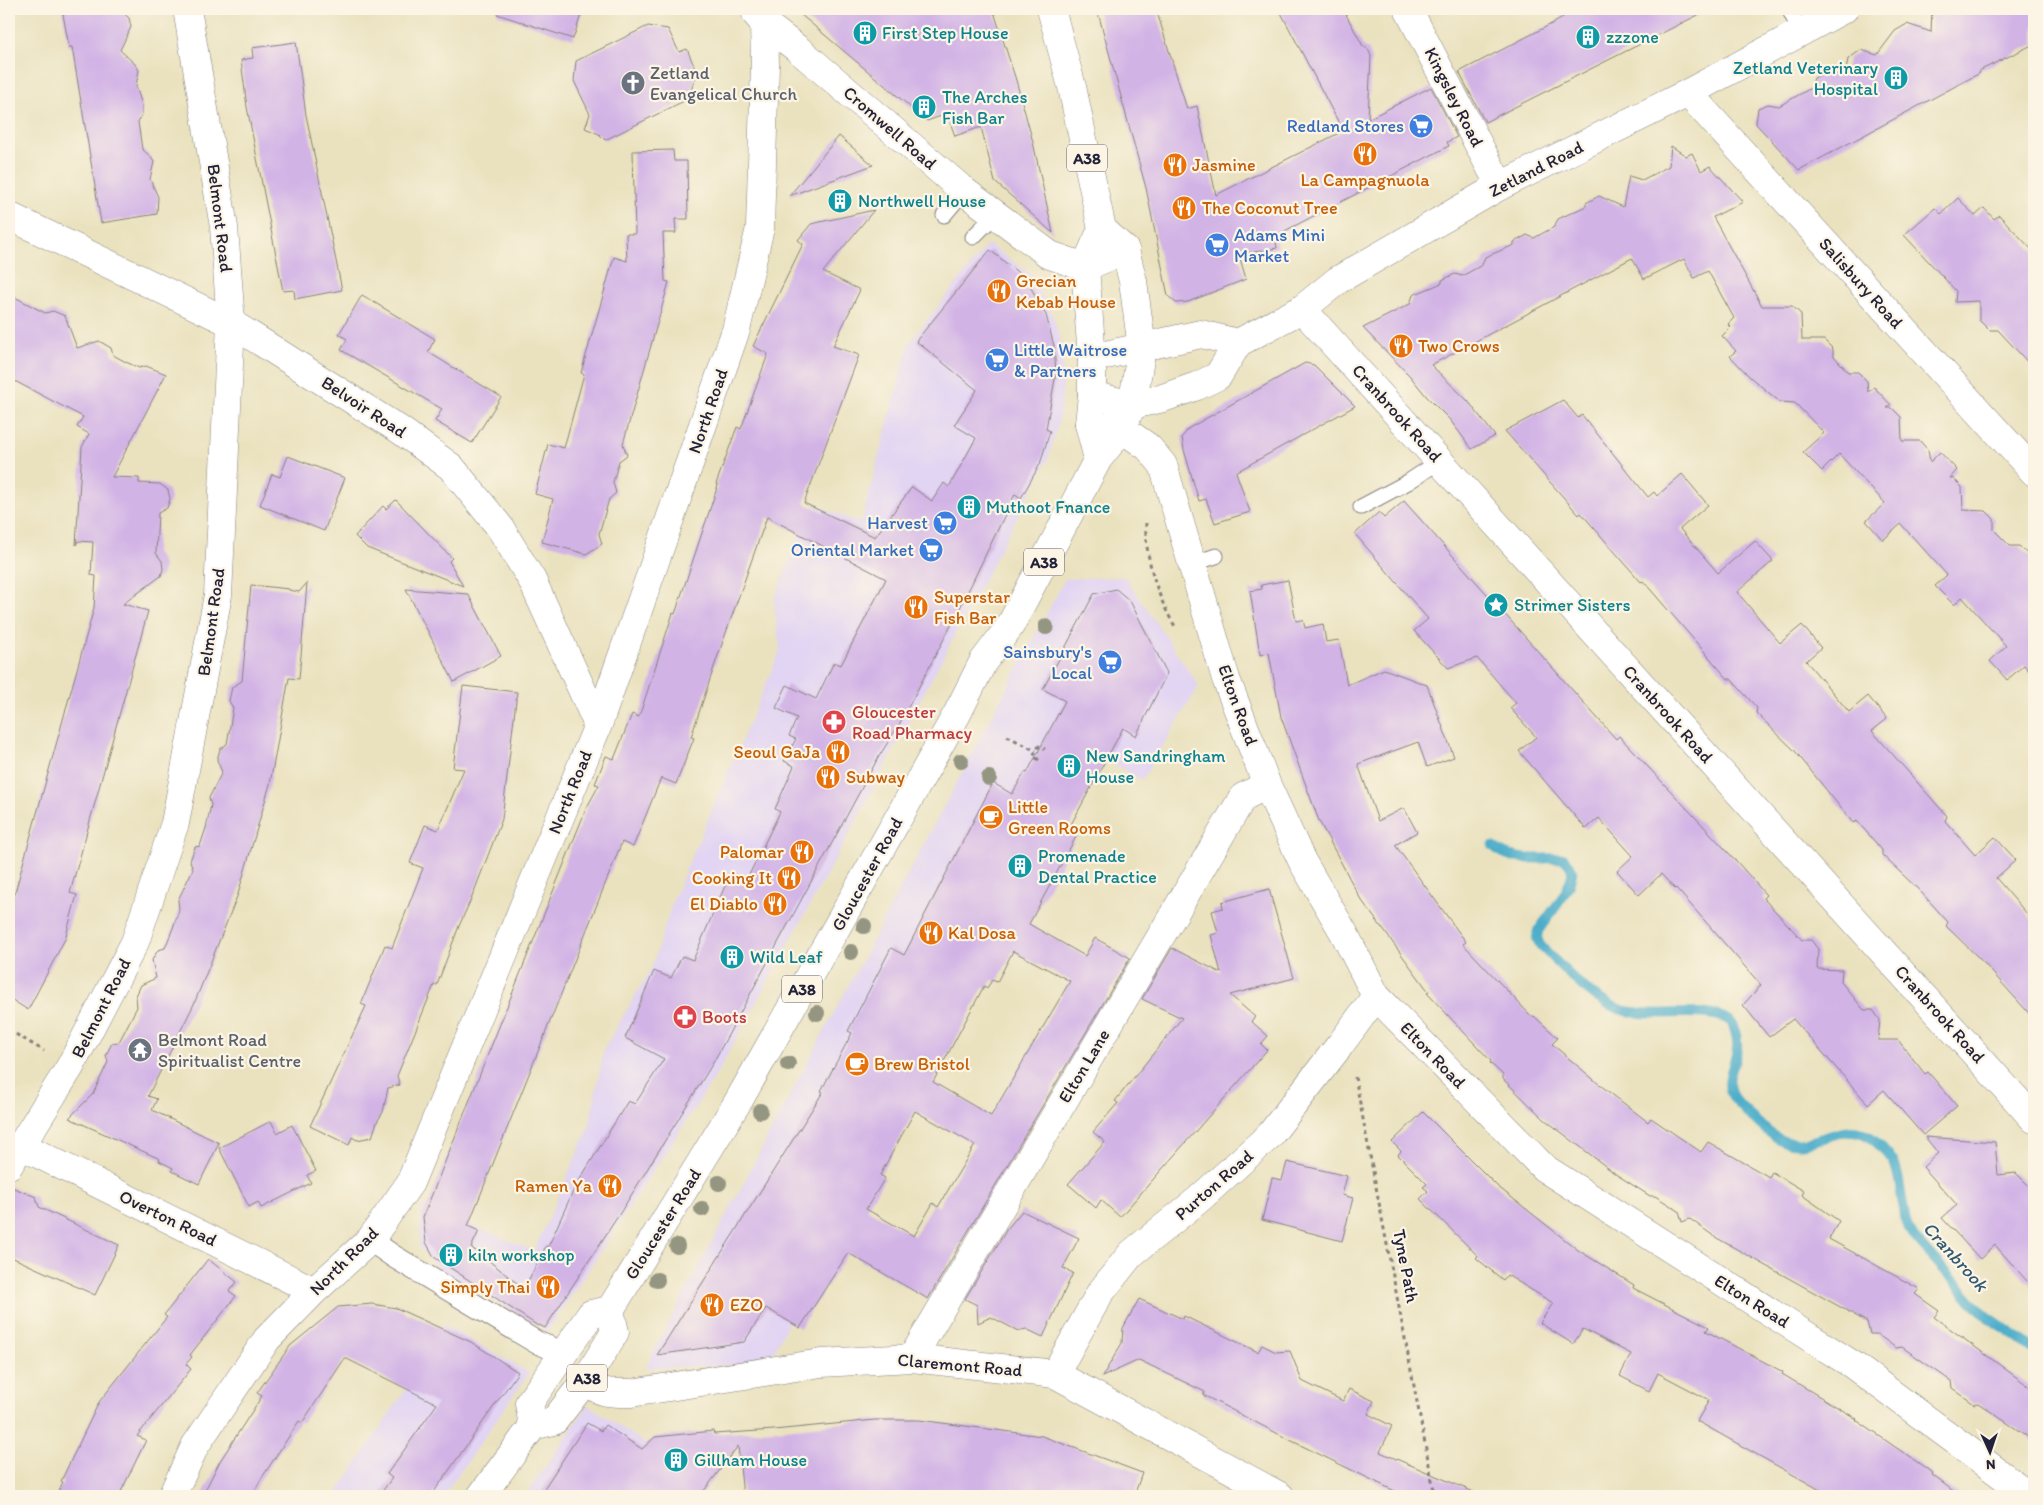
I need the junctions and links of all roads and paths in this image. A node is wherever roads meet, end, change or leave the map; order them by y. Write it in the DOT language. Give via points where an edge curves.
graph roads {
  1 [pos="187,9"];
  2 [pos="1051,9"];
  3 [pos="1408,9"];
  4 [pos="1844,9"];
  5 [pos="758,16"];
  6 [pos="1795,20"];
  7 [pos="1688,93"];
  8 [pos="1500,186"];
  9 [pos="964,191"];
  10 [pos="996,214"];
  11 [pos="944,215"];
  12 [pos="9,216"];
  13 [pos="1102,229"];
  14 [pos="973,237"];
  15 [pos="1125,250"];
  16 [pos="1085,267"];
  17 [pos="1302,309"];
  18 [pos="231,323"];
  19 [pos="1238,343"];
  20 [pos="1142,348"];
  21 [pos="1092,358"];
  22 [pos="1092,395"];
  23 [pos="1127,417"];
  24 [pos="1089,424"];
  25 [pos="1098,458"];
  26 [pos="1440,461"];
  27 [pos="2034,472"];
  28 [pos="1361,507"];
  29 [pos="598,725"];
  30 [pos="1007,736"];
  31 [pos="1045,749"];
  32 [pos="1036,752"];
  33 [pos="1039,760"];
  34 [pos="1267,785"];
  35 [pos="1376,996"];
  36 [pos="9,1030"];
  37 [pos="1340,1045"];
  38 [pos="70,1067"];
  39 [pos="2034,1119"];
  40 [pos="15,1156"];
  41 [pos="370,1240"];
  42 [pos="314,1291"];
  43 [pos="610,1310"];
  44 [pos="563,1353"];
  45 [pos="912,1358"];
  46 [pos="1055,1374"];
  47 [pos="585,1382"];
  48 [pos="533,1426"];
  49 [pos="172,1496"];
  50 [pos="481,1496"];
  51 [pos="1280,1496"];
  52 [pos="1434,1496"];
  53 [pos="2030,1496"];
  1 -- 18 [label="street, Belmont Road" via="224,227"];
  2 -- 13 [label="street, A38" via="1072,87"];
  3 -- 8 [label="street, Kingsley Road"];
  4 -- 6 [label="street, Zetland Road"];
  5 -- 9 [label="street, Cromwell Road"];
  5 -- 29 [label="street, North Road" via="765,65 760,228 736,330"];
  6 -- 7 [label="street, Zetland Road"];
  7 -- 8 [label="street, Zetland Road"];
  7 -- 27 [label="street, Salisbury Road"];
  8 -- 17 [label="street, Zetland Road" via="1338,280"];
  9 -- 10 [label="street, Cromwell Road"];
  9 -- 11 [label="lane"];
  10 -- 14 [label="lane"];
  10 -- 16 [label="street, Cromwell Road" via="1050,254"];
  12 -- 18 [label="street, Belvoir Road"];
  13 -- 15 [label="street"];
  13 -- 16 [label="street"];
  15 -- 16 [label="street"];
  15 -- 20 [label="street, A38" via="1133,281"];
  16 -- 21 [label="street"];
  17 -- 19 [label="street, Zetland Road"];
  17 -- 26 [label="street, Cranbrook Road"];
  18 -- 29 [label="street, Belvoir Road" via="400,430 451,467 500,526 532,580"];
  18 -- 38 [label="street, Belmont Road" via="218,595 175,823 135,942"];
  19 -- 20 [label="street" via="1202,334"];
  19 -- 23 [label="street" via="1218,376"];
  20 -- 21 [label="street"];
  20 -- 23 [label="street, A38"];
  21 -- 22 [label="street"];
  22 -- 23 [label="street"];
  22 -- 24 [label="street"];
  23 -- 24 [label="street, Elton Road"];
  23 -- 25 [label="street, Gloucester Road / A38"];
  23 -- 34 [label="street, Elton Road" via="1162,465 1204,560 1226,678"];
  24 -- 25 [label="street"];
  25 -- 43 [label="street, Gloucester Road / A38" via="1010,626 983,662 957,714 739,1100"];
  26 -- 28 [label="lane"];
  26 -- 39 [label="street, Cranbrook Road"];
  29 -- 41 [label="street, North Road" via="410,1183"];
  30 -- 32 [label="path"];
  31 -- 32 [label="path" via="1039,746"];
  32 -- 33 [label="path" via="1033,756"];
  34 -- 35 [label="street, Elton Road" via="1302,861"];
  34 -- 45 [label="street, Elton Lane" via="1243,797"];
  35 -- 37 [label="street, Purton Road"];
  35 -- 53 [label="street, Elton Road" via="1544,1168 1853,1365"];
  36 -- 38 [label="path"];
  37 -- 46 [label="street, Purton Road" via="1270,1135 1198,1200 1131,1254 1100,1293"];
  37 -- 52 [label="path, Tyne Path" via="1357,1081"];
  38 -- 40 [label="street, Belmont Road"];
  40 -- 42 [label="street, Overton Road"];
  41 -- 42 [label="street, North Road"];
  41 -- 44 [label="street" via="536,1342"];
  42 -- 49 [label="street, North Road" via="267,1339 195,1446"];
  43 -- 44 [label="street, A38" via="591,1314"];
  43 -- 47 [label="street, A38" via="615,1332"];
  44 -- 48 [label="street, A38" via="529,1403"];
  45 -- 46 [label="street, Claremont Road"];
  45 -- 47 [label="street, Claremont Road" via="821,1363 631,1394 597,1391"];
  46 -- 51 [label="street, Claremont Road"];
  47 -- 48 [label="street, A38" via="554,1421"];
  48 -- 50 [label="street"];
}
